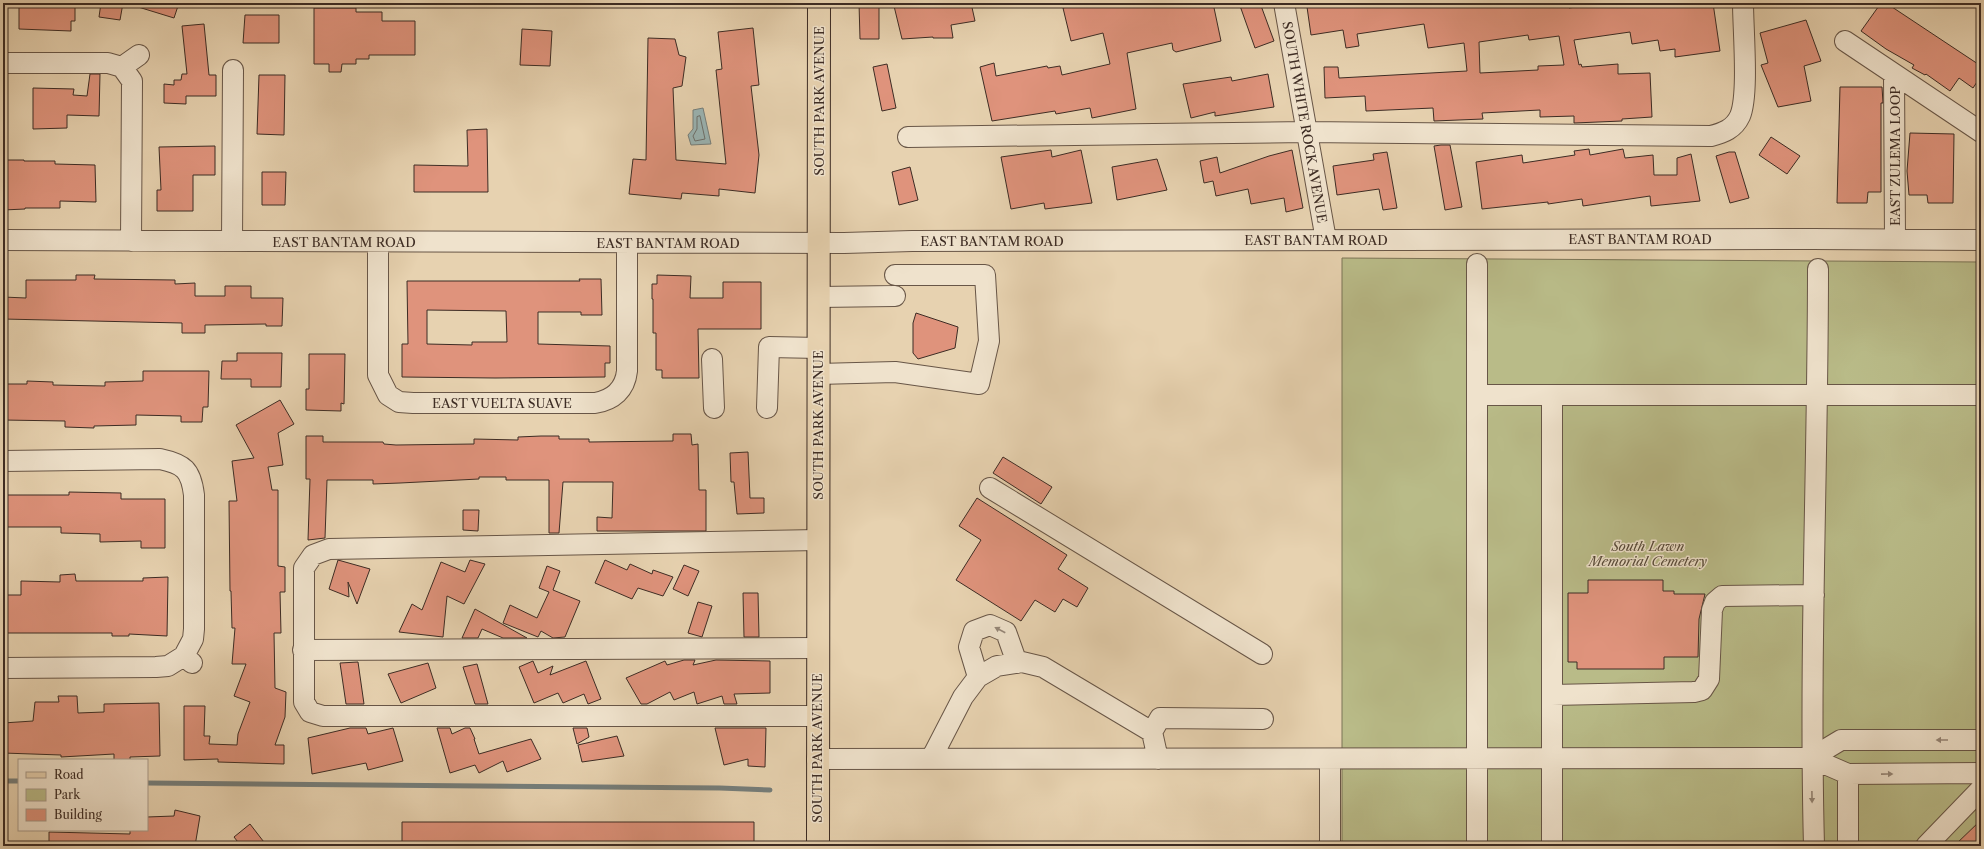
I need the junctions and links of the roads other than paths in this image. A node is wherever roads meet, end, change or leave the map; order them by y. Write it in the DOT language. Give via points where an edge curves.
graph roads {
  1 [pos="819,3"];
  2 [pos="1284,3"];
  3 [pos="1743,3"];
  4 [pos="1845,41"];
  5 [pos="139,55"];
  6 [pos="3,63"];
  7 [pos="122,67"];
  8 [pos="232,70"];
  9 [pos="1894,74"];
  10 [pos="1306,132"];
  11 [pos="1981,132"];
  12 [pos="908,136"];
  13 [pos="1896,239"];
  14 [pos="3,240"];
  15 [pos="1326,240"];
  16 [pos="1981,240"];
  17 [pos="131,241"];
  18 [pos="232,241"];
  19 [pos="378,242"];
  20 [pos="627,243"];
  21 [pos="819,243"];
  22 [pos="1477,264"];
  23 [pos="1818,269"];
  24 [pos="895,275"];
  25 [pos="895,296"];
  26 [pos="819,297"];
  27 [pos="819,348"];
  28 [pos="712,359"];
  29 [pos="818,374"];
  30 [pos="1477,395"];
  31 [pos="1552,395"];
  32 [pos="1818,395"];
  33 [pos="1981,395"];
  34 [pos="714,408"];
  35 [pos="767,408"];
  36 [pos="3,461"];
  37 [pos="990,488"];
  38 [pos="818,540"];
  39 [pos="1814,595"];
  40 [pos="817,648"];
  41 [pos="303,650"];
  42 [pos="1262,654"];
  43 [pos="1017,663"];
  44 [pos="3,668"];
  45 [pos="978,677"];
  46 [pos="1552,695"];
  47 [pos="817,716"];
  48 [pos="1263,719"];
  49 [pos="1152,732"];
  50 [pos="1981,740"];
  51 [pos="1811,758"];
  52 [pos="817,759"];
  53 [pos="931,759"];
  54 [pos="1158,759"];
  55 [pos="1330,759"];
  56 [pos="1477,759"];
  57 [pos="1552,759"];
  58 [pos="1981,773"];
  59 [pos="1848,774"];
  60 [pos="1981,789"];
  61 [pos="818,846"];
  62 [pos="1330,846"];
  63 [pos="1477,846"];
  64 [pos="1552,846"];
  65 [pos="1814,846"];
  66 [pos="1848,846"];
  67 [pos="1926,846"];
  1 -- 21 [label="main road, SOUTH PARK AVENUE"];
  2 -- 10 [label="street, SOUTH WHITE ROCK AVENUE"];
  3 -- 10 [label="street" via="1743,106 1735,124 1721,134 1703,136"];
  4 -- 9 [label="street, EAST ZULEMA LOOP"];
  5 -- 7 [label="street"];
  6 -- 7 [label="street" via="108,63"];
  7 -- 17 [label="street" via="132,81"];
  8 -- 18 [label="street"];
  9 -- 11 [label="street, EAST ZULEMA LOOP"];
  9 -- 13 [label="street, EAST ZULEMA LOOP"];
  10 -- 12 [label="street"];
  10 -- 15 [label="street, SOUTH WHITE ROCK AVENUE"];
  13 -- 15 [label="street, EAST BANTAM ROAD"];
  13 -- 16 [label="street, EAST BANTAM ROAD"];
  14 -- 17 [label="street, EAST BANTAM ROAD"];
  15 -- 21 [label="street, EAST BANTAM ROAD"];
  17 -- 18 [label="street, EAST BANTAM ROAD"];
  18 -- 19 [label="street, EAST BANTAM ROAD"];
  19 -- 20 [label="street, EAST BANTAM ROAD"];
  19 -- 20 [label="street, EAST VUELTA SUAVE" via="377,366 382,397 413,403 595,403 620,398 627,372"];
  20 -- 21 [label="street, EAST BANTAM ROAD"];
  21 -- 26 [label="main road, SOUTH PARK AVENUE"];
  22 -- 30 [label="street"];
  23 -- 32 [label="street"];
  24 -- 29 [label="street" via="985,275 989,341 979,384 895,372"];
  25 -- 26 [label="street"];
  26 -- 27 [label="main road, SOUTH PARK AVENUE"];
  27 -- 29 [label="main road, SOUTH PARK AVENUE"];
  27 -- 35 [label="street" via="769,347"];
  28 -- 34 [label="street"];
  29 -- 38 [label="main road, SOUTH PARK AVENUE"];
  30 -- 31 [label="street"];
  30 -- 56 [label="street"];
  31 -- 32 [label="street"];
  31 -- 46 [label="street"];
  32 -- 33 [label="street"];
  32 -- 39 [label="street"];
  36 -- 44 [label="street" via="160,459 177,463 188,462 194,495 194,629 188,659 156,667"];
  37 -- 42 [label="street"];
  38 -- 40 [label="main road, SOUTH PARK AVENUE"];
  38 -- 41 [label="street" via="329,549 313,555 304,568"];
  39 -- 46 [label="street" via="1722,596 1715,602 1712,610 1709,679 1702,690"];
  39 -- 51 [label="street"];
  40 -- 41 [label="street"];
  40 -- 47 [label="main road, SOUTH PARK AVENUE"];
  41 -- 47 [label="street" via="304,702 310,712 323,716"];
  43 -- 45 [label="street" via="997,666"];
  43 -- 45 [label="street, one-way" via="1006,632 990,625 974,631 969,647"];
  43 -- 49 [label="street" via="1043,667"];
  45 -- 53 [label="street" via="964,697"];
  46 -- 57 [label="street"];
  47 -- 52 [label="main road, SOUTH PARK AVENUE"];
  48 -- 49 [label="street" via="1160,718"];
  49 -- 54 [label="street"];
  50 -- 51 [label="street, one-way" via="1841,740"];
  51 -- 57 [label="street"];
  51 -- 59 [label="street"];
  51 -- 65 [label="street, one-way"];
  52 -- 53 [label="street"];
  52 -- 61 [label="main road, SOUTH PARK AVENUE"];
  53 -- 54 [label="street"];
  54 -- 55 [label="street"];
  55 -- 56 [label="street"];
  55 -- 62 [label="street"];
  56 -- 57 [label="street"];
  56 -- 63 [label="street"];
  57 -- 64 [label="street"];
  59 -- 58 [label="street, one-way"];
  59 -- 66 [label="street"];
  60 -- 67 [label="street"];
}
